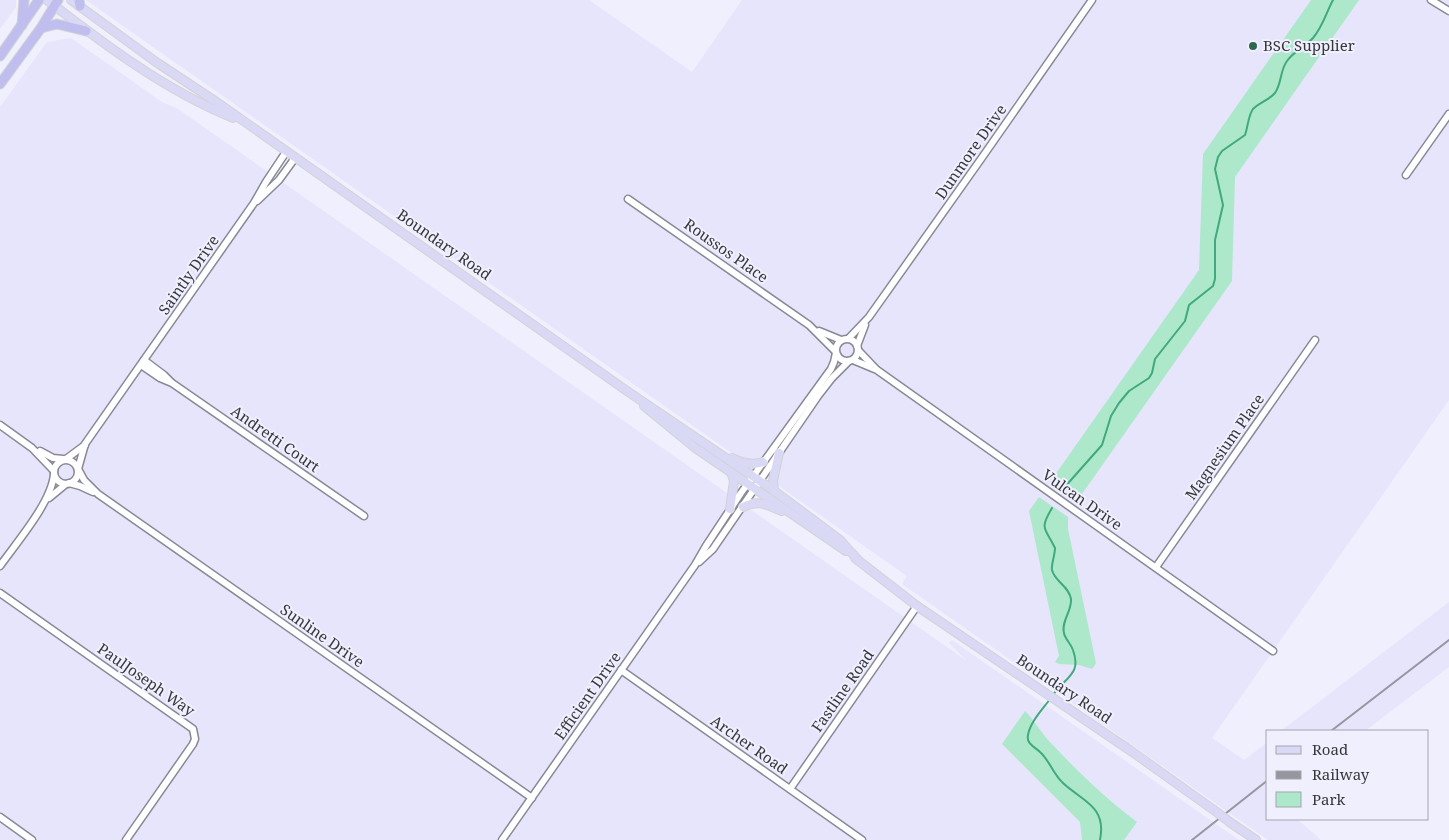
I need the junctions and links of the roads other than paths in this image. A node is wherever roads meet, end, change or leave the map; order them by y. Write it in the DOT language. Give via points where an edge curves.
graph roads {
  1 [pos="24,0"];
  2 [pos="39,0"];
  3 [pos="71,0"];
  4 [pos="1092,0"];
  5 [pos="1431,0"];
  6 [pos="53,2"];
  7 [pos="79,3"];
  8 [pos="1449,11"];
  9 [pos="22,25"];
  10 [pos="40,28"];
  11 [pos="86,31"];
  12 [pos="0,56"];
  13 [pos="185,81"];
  14 [pos="0,84"];
  15 [pos="191,97"];
  16 [pos="1449,114"];
  17 [pos="244,123"];
  18 [pos="286,152"];
  19 [pos="295,158"];
  20 [pos="1406,175"];
  21 [pos="628,199"];
  22 [pos="254,203"];
  23 [pos="869,317"];
  24 [pos="809,325"];
  25 [pos="849,338"];
  26 [pos="841,340"];
  27 [pos="1315,340"];
  28 [pos="858,348"];
  29 [pos="835,352"];
  30 [pos="851,360"];
  31 [pos="143,362"];
  32 [pos="877,370"];
  33 [pos="627,391"];
  34 [pos="0,425"];
  35 [pos="86,444"];
  36 [pos="32,448"];
  37 [pos="716,452"];
  38 [pos="779,453"];
  39 [pos="65,459"];
  40 [pos="763,462"];
  41 [pos="78,469"];
  42 [pos="730,471"];
  43 [pos="54,472"];
  44 [pos="750,480"];
  45 [pos="761,482"];
  46 [pos="68,484"];
  47 [pos="755,489"];
  48 [pos="774,491"];
  49 [pos="98,494"];
  50 [pos="48,498"];
  51 [pos="743,507"];
  52 [pos="730,509"];
  53 [pos="364,516"];
  54 [pos="798,518"];
  55 [pos="858,560"];
  56 [pos="0,566"];
  57 [pos="695,566"];
  58 [pos="1156,567"];
  59 [pos="0,593"];
  60 [pos="917,606"];
  61 [pos="1273,651"];
  62 [pos="621,670"];
  63 [pos="790,789"];
  64 [pos="532,798"];
  65 [pos="0,817"];
  66 [pos="32,840"];
  67 [pos="126,840"];
  68 [pos="502,840"];
  69 [pos="862,840"];
  70 [pos="1256,840"];
  1 -- 9 [label="highway"];
  2 -- 9 [label="highway"];
  3 -- 7 [label="main road, Boundary Road"];
  4 -- 23 [label="street, Dunmore Drive"];
  5 -- 8 [label="street"];
  6 -- 10 [label="highway"];
  6 -- 11 [label="main road, Boundary Road"];
  7 -- 13 [label="main road, Boundary Road"];
  9 -- 12 [label="highway"];
  10 -- 11 [label="highway" via="56,24"];
  10 -- 14 [label="highway"];
  11 -- 15 [label="main road, Boundary Road"];
  13 -- 15 [label="main road" via="193,93"];
  13 -- 17 [label="main road, Boundary Road"];
  15 -- 17 [label="main road, Boundary Road"];
  16 -- 20 [label="street"];
  17 -- 18 [label="main road, Boundary Road"];
  18 -- 19 [label="main road, Boundary Road"];
  18 -- 22 [label="street, Saintly Drive"];
  19 -- 22 [label="street, Saintly Drive" via="279,180"];
  19 -- 33 [label="main road, Boundary Road"];
  21 -- 24 [label="street, Roussos Place"];
  22 -- 31 [label="street, Saintly Drive"];
  23 -- 25 [label="street, Dunmore Drive"];
  23 -- 28 [label="street, Dunmore Drive"];
  24 -- 26 [label="street, Roussos Place"];
  24 -- 29 [label="street, Roussos Place"];
  25 -- 26 [label="street"];
  25 -- 28 [label="street" via="856,342"];
  26 -- 29 [label="street" via="836,344"];
  27 -- 58 [label="street, Magnesium Place"];
  28 -- 30 [label="street" via="858,354"];
  28 -- 32 [label="street, Vulcan Drive"];
  29 -- 30 [label="street" via="839,359"];
  29 -- 40 [label="street" via="831,369"];
  30 -- 32 [label="street, Vulcan Drive"];
  30 -- 38 [label="street" via="832,378"];
  31 -- 35 [label="street, Saintly Drive"];
  31 -- 53 [label="street, Andretti Court"];
  32 -- 58 [label="street, Vulcan Drive"];
  33 -- 37 [label="main road, Boundary Road"];
  33 -- 42 [label="main road, Boundary Road" via="694,447"];
  34 -- 36 [label="street"];
  35 -- 39 [label="street, Saintly Drive"];
  35 -- 41 [label="street, Saintly Drive"];
  36 -- 39 [label="street"];
  36 -- 43 [label="street"];
  37 -- 40 [label="main road" via="739,462"];
  37 -- 44 [label="main road, Boundary Road"];
  38 -- 45 [label="street"];
  38 -- 48 [label="main road"];
  39 -- 41 [label="street" via="74,462"];
  39 -- 43 [label="street" via="57,463"];
  40 -- 44 [label="street"];
  41 -- 46 [label="street" via="76,479"];
  41 -- 49 [label="street, Sunline Drive"];
  42 -- 44 [label="main road, Boundary Road"];
  42 -- 52 [label="main road" via="734,481"];
  43 -- 46 [label="street" via="58,481"];
  43 -- 50 [label="street"];
  44 -- 45 [label="main road, Boundary Road"];
  44 -- 47 [label="main road, Boundary Road"];
  44 -- 52 [label="street, Efficient Drive"];
  45 -- 47 [label="street"];
  45 -- 48 [label="main road, Boundary Road"];
  46 -- 49 [label="street, Sunline Drive"];
  46 -- 50 [label="street"];
  47 -- 51 [label="street, Efficient Drive"];
  47 -- 54 [label="main road, Boundary Road"];
  48 -- 55 [label="main road, Boundary Road" via="840,540"];
  49 -- 64 [label="street, Sunline Drive"];
  50 -- 56 [label="street"];
  51 -- 54 [label="main road" via="759,502"];
  51 -- 57 [label="street, Efficient Drive" via="713,549"];
  52 -- 57 [label="street, Efficient Drive"];
  54 -- 55 [label="main road, Boundary Road"];
  55 -- 60 [label="main road, Boundary Road"];
  57 -- 62 [label="street, Efficient Drive"];
  58 -- 61 [label="street, Vulcan Drive"];
  59 -- 67 [label="street, PaulJoseph Way" via="193,729 193,744"];
  60 -- 63 [label="street, Fastline Road"];
  60 -- 70 [label="main road, Boundary Road, bridge"];
  62 -- 63 [label="street, Archer Road"];
  62 -- 64 [label="street, Efficient Drive"];
  63 -- 69 [label="street, Archer Road"];
  64 -- 68 [label="street, Efficient Drive"];
  65 -- 66 [label="street"];
}
